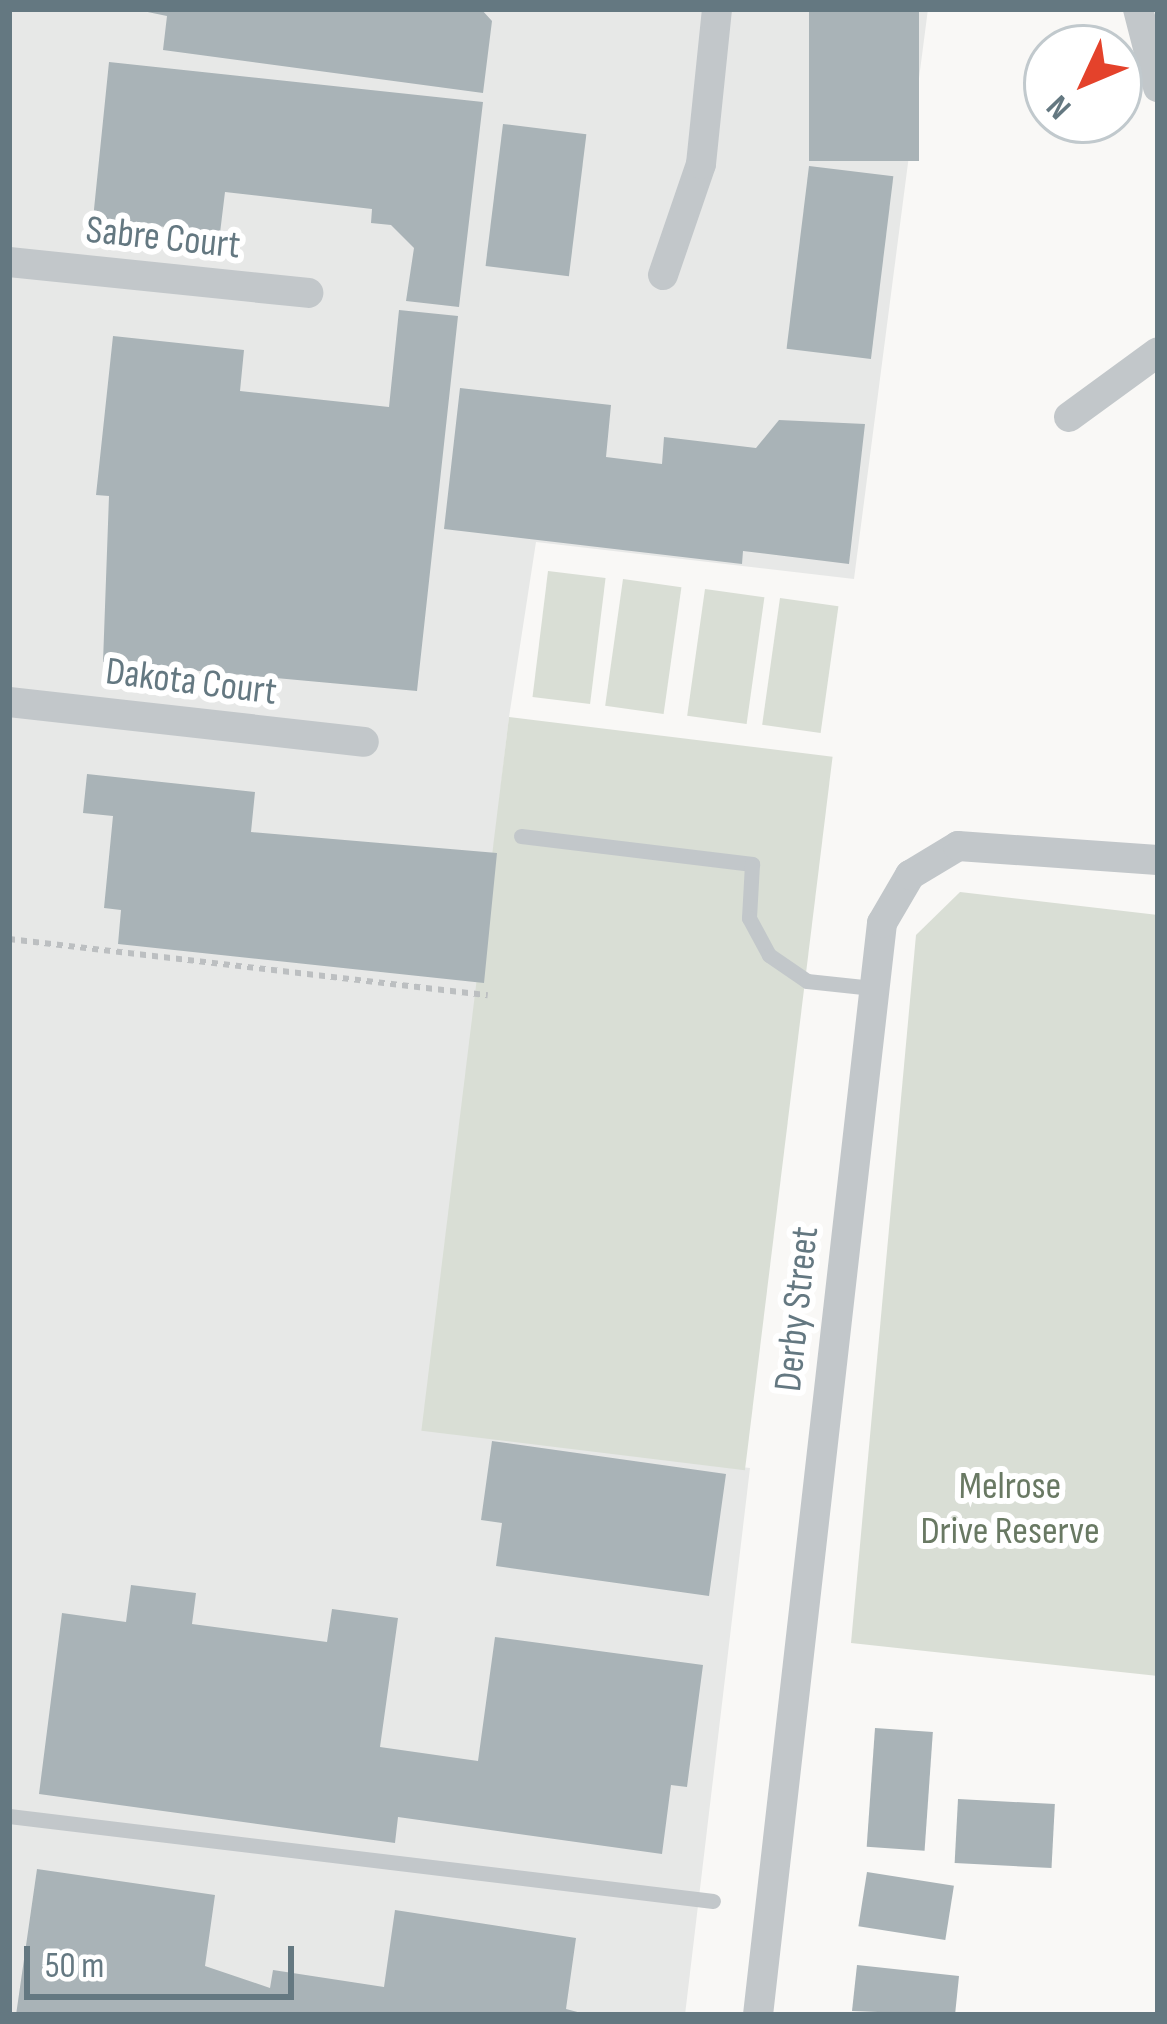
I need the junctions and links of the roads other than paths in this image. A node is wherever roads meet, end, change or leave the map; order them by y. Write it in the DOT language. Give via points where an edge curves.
graph roads {
  1 [pos="717,9"];
  2 [pos="1138,9"];
  3 [pos="1158,87"];
  4 [pos="9,262"];
  5 [pos="663,275"];
  6 [pos="308,293"];
  7 [pos="1158,352"];
  8 [pos="1070,417"];
  9 [pos="9,701"];
  10 [pos="364,742"];
  11 [pos="520,836"];
  12 [pos="1158,860"];
  13 [pos="873,988"];
  14 [pos="9,1816"];
  15 [pos="712,1901"];
  16 [pos="758,2015"];
  1 -- 5 [label="street" via="700,164"];
  2 -- 3 [label="street"];
  4 -- 6 [label="street, Sabre Court"];
  7 -- 8 [label="street"];
  9 -- 10 [label="street, Dakota Court"];
  11 -- 13 [label="lane" via="752,863 749,918 769,955 807,981"];
  12 -- 13 [label="street, Derby Street" via="999,842 935,856 891,900"];
  13 -- 16 [label="street, Derby Street"];
  14 -- 15 [label="lane"];
}
